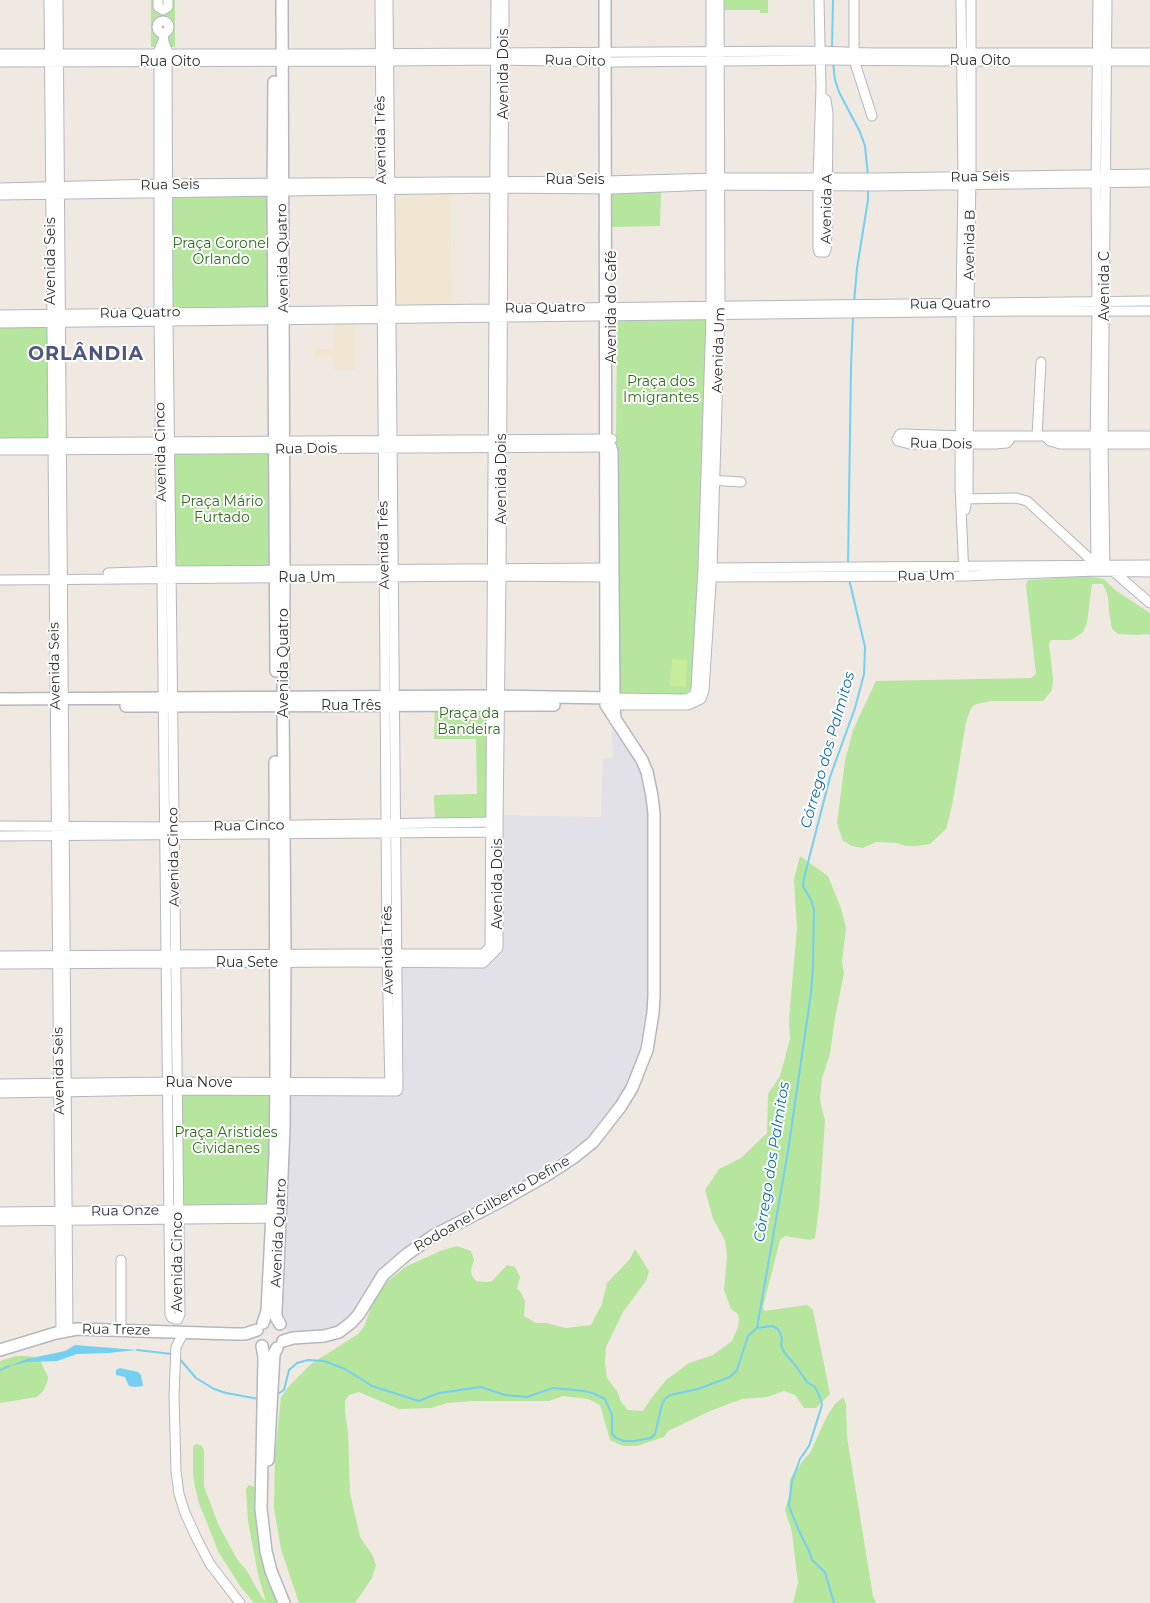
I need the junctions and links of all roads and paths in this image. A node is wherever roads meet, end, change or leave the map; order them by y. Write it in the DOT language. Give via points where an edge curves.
graph roads {
  1 [pos="49,0"];
  2 [pos="58,0"];
  3 [pos="158,0"];
  4 [pos="168,0"];
  5 [pos="274,0"];
  6 [pos="282,0"];
  7 [pos="380,0"];
  8 [pos="388,0"];
  9 [pos="496,0"];
  10 [pos="504,0"];
  11 [pos="605,0"];
  12 [pos="612,0"];
  13 [pos="710,0"];
  14 [pos="718,0"];
  15 [pos="819,0"];
  16 [pos="854,0"];
  17 [pos="962,0"];
  18 [pos="971,0"];
  19 [pos="1098,0"];
  20 [pos="1107,0"];
  21 [pos="163,10"];
  22 [pos="1150,53"];
  23 [pos="0,54"];
  24 [pos="824,55"];
  25 [pos="500,56"];
  26 [pos="715,56"];
  27 [pos="854,56"];
  28 [pos="609,57"];
  29 [pos="966,57"];
  30 [pos="1102,57"];
  31 [pos="163,58"];
  32 [pos="278,58"];
  33 [pos="384,58"];
  34 [pos="54,59"];
  35 [pos="1150,61"];
  36 [pos="0,62"];
  37 [pos="872,116"];
  38 [pos="1150,174"];
  39 [pos="1101,179"];
  40 [pos="967,181"];
  41 [pos="715,182"];
  42 [pos="823,182"];
  43 [pos="1150,182"];
  44 [pos="499,184"];
  45 [pos="608,184"];
  46 [pos="385,186"];
  47 [pos="0,188"];
  48 [pos="278,188"];
  49 [pos="162,189"];
  50 [pos="56,191"];
  51 [pos="0,195"];
  52 [pos="1150,301"];
  53 [pos="1101,306"];
  54 [pos="965,308"];
  55 [pos="716,311"];
  56 [pos="1150,311"];
  57 [pos="608,312"];
  58 [pos="499,313"];
  59 [pos="0,315"];
  60 [pos="387,315"];
  61 [pos="279,316"];
  62 [pos="163,317"];
  63 [pos="56,318"];
  64 [pos="0,323"];
  65 [pos="1041,362"];
  66 [pos="1041,436"];
  67 [pos="1150,436"];
  68 [pos="965,440"];
  69 [pos="1099,440"];
  70 [pos="0,443"];
  71 [pos="498,443"];
  72 [pos="608,443"];
  73 [pos="388,444"];
  74 [pos="1150,444"];
  75 [pos="165,445"];
  76 [pos="279,445"];
  77 [pos="57,446"];
  78 [pos="0,450"];
  79 [pos="710,480"];
  80 [pos="741,482"];
  81 [pos="964,499"];
  82 [pos="1150,565"];
  83 [pos="1101,568"];
  84 [pos="964,571"];
  85 [pos="497,572"];
  86 [pos="1150,572"];
  87 [pos="609,573"];
  88 [pos="707,573"];
  89 [pos="0,574"];
  90 [pos="389,574"];
  91 [pos="166,575"];
  92 [pos="279,575"];
  93 [pos="59,577"];
  94 [pos="0,580"];
  95 [pos="1150,603"];
  96 [pos="698,697"];
  97 [pos="0,699"];
  98 [pos="495,700"];
  99 [pos="390,701"];
  100 [pos="610,701"];
  101 [pos="59,702"];
  102 [pos="168,702"];
  103 [pos="279,702"];
  104 [pos="0,706"];
  105 [pos="494,822"];
  106 [pos="0,826"];
  107 [pos="392,829"];
  108 [pos="169,830"];
  109 [pos="280,830"];
  110 [pos="60,831"];
  111 [pos="494,832"];
  112 [pos="0,836"];
  113 [pos="489,952"];
  114 [pos="0,956"];
  115 [pos="280,958"];
  116 [pos="392,958"];
  117 [pos="171,959"];
  118 [pos="13,960"];
  119 [pos="62,960"];
  120 [pos="0,964"];
  121 [pos="172,1086"];
  122 [pos="394,1086"];
  123 [pos="280,1087"];
  124 [pos="4,1088"];
  125 [pos="63,1088"];
  126 [pos="0,1212"];
  127 [pos="276,1214"];
  128 [pos="173,1215"];
  129 [pos="64,1216"];
  130 [pos="0,1221"];
  131 [pos="121,1260"];
  132 [pos="274,1265"];
  133 [pos="281,1326"];
  134 [pos="260,1327"];
  135 [pos="121,1330"];
  136 [pos="64,1331"];
  137 [pos="184,1332"];
  138 [pos="234,1334"];
  139 [pos="306,1336"];
  140 [pos="260,1344"];
  141 [pos="280,1344"];
  142 [pos="0,1350"];
  143 [pos="268,1368"];
  144 [pos="240,1603"];
  145 [pos="284,1603"];
  1 -- 34 [label="street, Avenida Seis"];
  2 -- 34 [label="street, Avenida Seis"];
  3 -- 21 [label="street" via="158,7"];
  4 -- 21 [label="street" via="168,7"];
  5 -- 32 [label="main road, Avenida Quatro"];
  6 -- 32 [label="main road, Avenida Quatro"];
  7 -- 33 [label="street, Avenida Três"];
  8 -- 33 [label="street, Avenida Três"];
  9 -- 25 [label="street, Avenida Dois"];
  10 -- 25 [label="street, Avenida Dois"];
  11 -- 28 [label="main road, Avenida do Café"];
  12 -- 28 [label="main road, Avenida do Café"];
  13 -- 26 [label="street, Avenida Um"];
  14 -- 26 [label="street, Avenida Um"];
  15 -- 24 [label="street, Avenida A"];
  16 -- 27 [label="street"];
  17 -- 29 [label="street, Avenida B"];
  18 -- 29 [label="street, Avenida B"];
  19 -- 30 [label="street, Avenida C"];
  20 -- 30 [label="street, Avenida C"];
  21 -- 31 [label="street, Avenida Cinco" via="163,21 169,26 159,50"];
  22 -- 30 [label="street, Rua Oito"];
  23 -- 34 [label="street, Rua Oito"];
  24 -- 26 [label="street, Rua Oito"];
  24 -- 27 [label="street, Rua Oito"];
  24 -- 42 [label="street, Avenida A" via="821,96 828,107"];
  25 -- 28 [label="street, Rua Oito"];
  25 -- 33 [label="street, Rua Oito"];
  25 -- 44 [label="street, Avenida Dois"];
  26 -- 28 [label="street, Rua Oito"];
  26 -- 41 [label="street, Avenida Um"];
  27 -- 29 [label="street, Rua Oito"];
  27 -- 37 [label="street"];
  28 -- 45 [label="main road, Avenida do Café"];
  29 -- 30 [label="street, Rua Oito"];
  29 -- 40 [label="street, Avenida B"];
  30 -- 35 [label="street, Rua Oito"];
  30 -- 39 [label="street, Avenida C"];
  31 -- 32 [label="street, Rua Oito"];
  31 -- 34 [label="street, Rua Oito"];
  31 -- 49 [label="street, Avenida Cinco"];
  32 -- 33 [label="street, Rua Oito"];
  32 -- 48 [label="main road, Avenida Quatro"];
  33 -- 46 [label="street, Avenida Três"];
  34 -- 36 [label="street, Rua Oito"];
  34 -- 50 [label="street, Avenida Seis"];
  38 -- 39 [label="street, Rua Seis"];
  39 -- 40 [label="street, Rua Seis"];
  39 -- 43 [label="street, Rua Seis"];
  39 -- 53 [label="street, Avenida C"];
  40 -- 42 [label="street, Rua Seis"];
  40 -- 54 [label="street, Avenida B"];
  41 -- 42 [label="street, Rua Seis"];
  41 -- 45 [label="street, Rua Seis"];
  41 -- 55 [label="street, Avenida Um"];
  42 -- 42 [label="street, Avenida A" via="818,248 820,252 826,249"];
  44 -- 45 [label="street, Rua Seis"];
  44 -- 46 [label="street, Rua Seis"];
  44 -- 58 [label="street, Avenida Dois"];
  45 -- 57 [label="main road, Avenida do Café"];
  46 -- 48 [label="street, Rua Seis"];
  46 -- 60 [label="street, Avenida Três"];
  47 -- 50 [label="street, Rua Seis"];
  48 -- 49 [label="street, Rua Seis"];
  48 -- 61 [label="main road, Avenida Quatro"];
  49 -- 50 [label="street, Rua Seis"];
  49 -- 62 [label="street, Avenida Cinco"];
  50 -- 51 [label="street, Rua Seis"];
  50 -- 63 [label="street, Avenida Seis"];
  52 -- 53 [label="street, Rua Quatro"];
  53 -- 54 [label="street, Rua Quatro"];
  53 -- 56 [label="street, Rua Quatro"];
  53 -- 69 [label="street, Avenida C"];
  54 -- 55 [label="street, Rua Quatro"];
  54 -- 68 [label="street, Avenida B"];
  55 -- 57 [label="street, Rua Quatro"];
  55 -- 79 [label="street, Avenida Um"];
  57 -- 58 [label="street, Rua Quatro"];
  57 -- 72 [label="main road, Avenida do Café"];
  58 -- 60 [label="street, Rua Quatro"];
  58 -- 71 [label="street, Avenida Dois"];
  59 -- 63 [label="street, Rua Quatro"];
  60 -- 61 [label="street, Rua Quatro"];
  60 -- 73 [label="street, Avenida Três"];
  61 -- 62 [label="street, Rua Quatro"];
  61 -- 76 [label="main road, Avenida Quatro"];
  62 -- 63 [label="street, Rua Quatro"];
  62 -- 75 [label="street, Avenida Cinco"];
  63 -- 64 [label="street, Rua Quatro"];
  63 -- 77 [label="street, Avenida Seis"];
  65 -- 66 [label="street"];
  66 -- 68 [label="street, Rua Dois" via="1012,436 1003,444"];
  66 -- 69 [label="street, Rua Dois" via="1060,444"];
  67 -- 69 [label="street, Rua Dois"];
  68 -- 68 [label="street, Rua Dois" via="905,434 900,434 897,439 910,444"];
  68 -- 81 [label="street, Avenida B"];
  69 -- 74 [label="street, Rua Dois"];
  69 -- 83 [label="street, Avenida C"];
  70 -- 77 [label="street, Rua Dois"];
  71 -- 72 [label="street, Rua Dois"];
  71 -- 73 [label="street, Rua Dois"];
  71 -- 85 [label="street, Avenida Dois"];
  72 -- 87 [label="main road, Avenida do Café"];
  73 -- 76 [label="street, Rua Dois"];
  73 -- 90 [label="street, Avenida Três"];
  75 -- 76 [label="street, Rua Dois"];
  75 -- 77 [label="street, Rua Dois"];
  75 -- 91 [label="street, Avenida Cinco"];
  76 -- 92 [label="main road, Avenida Quatro"];
  77 -- 78 [label="street, Rua Dois"];
  77 -- 93 [label="street, Avenida Seis"];
  79 -- 80 [label="street"];
  79 -- 88 [label="street, Avenida Um"];
  81 -- 83 [label="street" via="1016,498 1027,501"];
  81 -- 84 [label="street, Avenida B"];
  82 -- 83 [label="street, Rua Um"];
  83 -- 84 [label="street, Rua Um"];
  83 -- 86 [label="street, Rua Um"];
  83 -- 95 [label="street"];
  84 -- 88 [label="street, Rua Um"];
  85 -- 87 [label="street, Rua Um"];
  85 -- 90 [label="street, Rua Um"];
  85 -- 98 [label="street, Avenida Dois"];
  87 -- 100 [label="main road, Avenida do Café"];
  88 -- 96 [label="street, Avenida Um"];
  89 -- 93 [label="street, Rua Um"];
  90 -- 92 [label="street, Rua Um"];
  90 -- 99 [label="street, Avenida Três"];
  91 -- 92 [label="street, Rua Um"];
  91 -- 93 [label="street, Rua Um"];
  91 -- 102 [label="street, Avenida Cinco"];
  92 -- 103 [label="main road, Avenida Quatro"];
  93 -- 94 [label="street, Rua Um"];
  93 -- 101 [label="street, Avenida Seis"];
  96 -- 100 [label="street, Rua Três" via="688,705"];
  97 -- 101 [label="main road, Rua Três"];
  98 -- 99 [label="main road, Rua Três"];
  98 -- 100 [label="main road, Rua Três"];
  98 -- 105 [label="street, Avenida Dois"];
  99 -- 103 [label="main road, Rua Três"];
  99 -- 107 [label="street, Avenida Três"];
  100 -- 139 [label="main road, Rodoanel Gilberto Define" via="615,719 647,772 654,814 653,1013 647,1050 632,1088 604,1129 574,1158 433,1236 406,1255 383,1275 359,1314 345,1329 333,1335"];
  101 -- 102 [label="main road, Rua Três"];
  101 -- 104 [label="main road, Rua Três"];
  101 -- 110 [label="street, Avenida Seis"];
  102 -- 103 [label="main road, Rua Três"];
  102 -- 108 [label="street, Avenida Cinco"];
  103 -- 109 [label="main road, Avenida Quatro"];
  105 -- 107 [label="street, Rua Cinco"];
  105 -- 111 [label="street, Avenida Dois"];
  106 -- 110 [label="street, Rua Cinco"];
  107 -- 109 [label="street, Rua Cinco"];
  107 -- 111 [label="street, Rua Cinco"];
  107 -- 116 [label="street, Avenida Três"];
  108 -- 109 [label="street, Rua Cinco"];
  108 -- 110 [label="street, Rua Cinco"];
  108 -- 117 [label="street, Avenida Cinco"];
  109 -- 115 [label="main road, Avenida Quatro"];
  110 -- 112 [label="street, Rua Cinco"];
  110 -- 119 [label="street, Avenida Seis"];
  111 -- 113 [label="street, Avenida Dois"];
  113 -- 116 [label="street, Rua Sete" via="482,963 460,958"];
  114 -- 118 [label="street, Rua Sete"];
  115 -- 116 [label="street, Rua Sete"];
  115 -- 117 [label="street, Rua Sete"];
  115 -- 123 [label="main road, Avenida Quatro"];
  116 -- 122 [label="street, Avenida Três"];
  117 -- 119 [label="street, Rua Sete"];
  117 -- 121 [label="street, Avenida Cinco"];
  118 -- 119 [label="street, Rua Sete"];
  118 -- 120 [label="street, Rua Sete"];
  119 -- 125 [label="street, Avenida Seis"];
  121 -- 123 [label="street, Rua Nove"];
  121 -- 125 [label="street, Rua Nove"];
  121 -- 128 [label="street, Avenida Cinco"];
  122 -- 123 [label="street, Rua Nove"];
  123 -- 127 [label="main road, Avenida Quatro"];
  124 -- 125 [label="street, Rua Nove"];
  125 -- 129 [label="street, Avenida Seis"];
  126 -- 129 [label="street, Rua Onze"];
  127 -- 128 [label="street, Rua Onze"];
  127 -- 132 [label="main road, Avenida Quatro"];
  128 -- 128 [label="street, Avenida Cinco" via="170,1314 178,1319 180,1314"];
  128 -- 129 [label="street, Rua Onze"];
  129 -- 130 [label="street, Rua Onze"];
  129 -- 136 [label="street, Avenida Seis"];
  131 -- 135 [label="street"];
  132 -- 133 [label="main road, Avenida Quatro" via="276,1317"];
  132 -- 134 [label="main road, Avenida Quatro" via="268,1311"];
  133 -- 134 [label="main road" via="271,1321"];
  133 -- 139 [label="main road, Rodoanel Gilberto Define"];
  133 -- 141 [label="main road" via="285,1336"];
  134 -- 138 [label="main road, Rua Treze" via="244,1334"];
  134 -- 140 [label="main road" via="257,1339"];
  135 -- 136 [label="main road, Rua Treze"];
  135 -- 137 [label="main road, Rua Treze"];
  136 -- 142 [label="main road, Rua Treze"];
  137 -- 138 [label="main road, Rua Treze"];
  137 -- 144 [label="street" via="176,1348 175,1362 178,1494 206,1556"];
  138 -- 140 [label="main road, Rua Treze"];
  139 -- 141 [label="main road, Rodoanel Gilberto Define"];
  140 -- 141 [label="main road" via="270,1349"];
  140 -- 143 [label="main road"];
  141 -- 143 [label="main road"];
  143 -- 145 [label="main road" via="263,1530 271,1571"];
}
